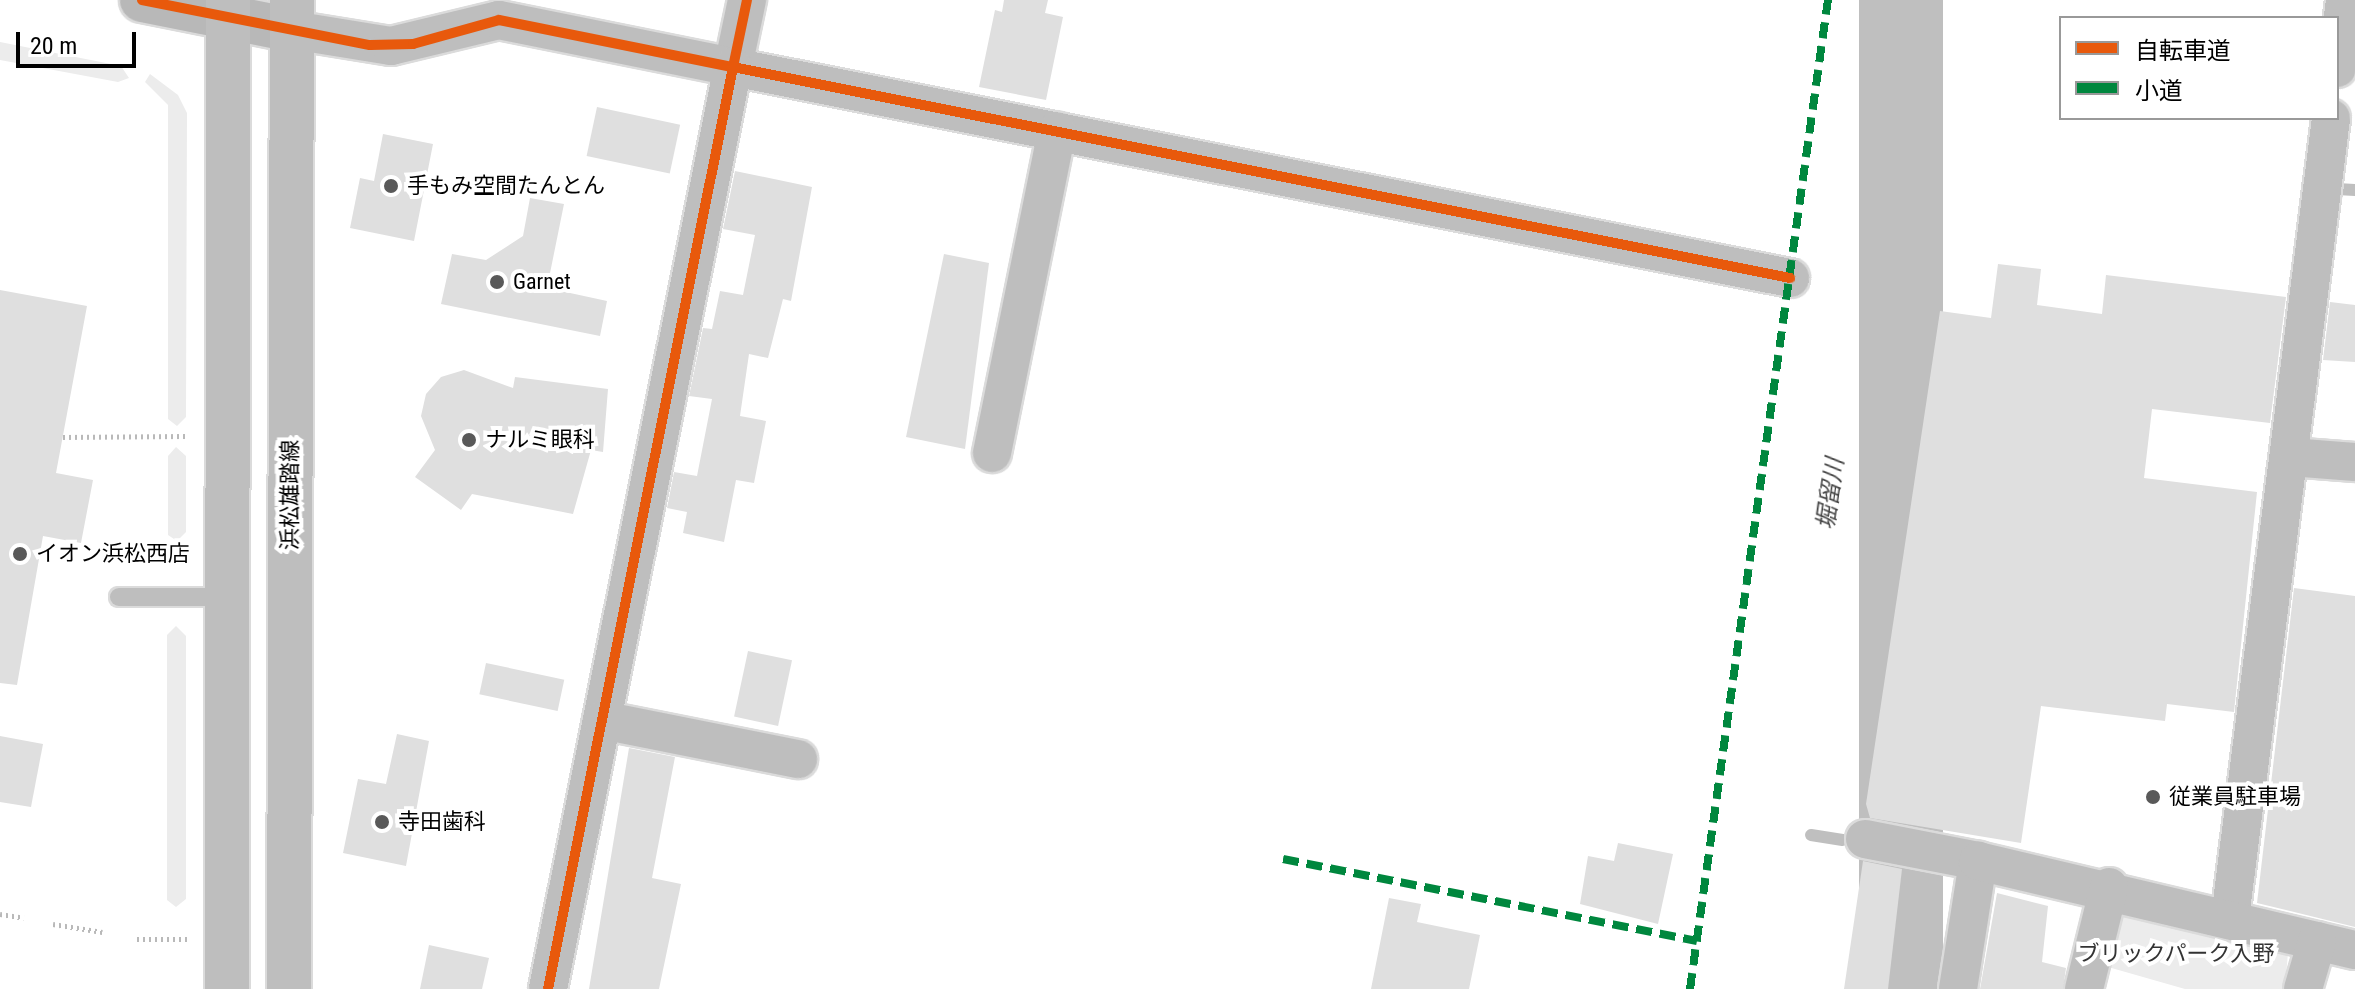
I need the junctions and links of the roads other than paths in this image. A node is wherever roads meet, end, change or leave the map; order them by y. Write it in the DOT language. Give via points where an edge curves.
graph roads {
  1 [pos="142,0"];
  2 [pos="747,0"];
  3 [pos="2345,0"];
  4 [pos="228,9"];
  5 [pos="292,15"];
  6 [pos="2339,51"];
  7 [pos="733,67"];
  8 [pos="2331,120"];
  9 [pos="1057,132"];
  10 [pos="1790,278"];
  11 [pos="992,453"];
  12 [pos="2290,457"];
  13 [pos="2355,462"];
  14 [pos="119,597"];
  15 [pos="227,597"];
  16 [pos="602,720"];
  17 [pos="798,759"];
  18 [pos="1865,839"];
  19 [pos="1978,861"];
  20 [pos="2109,887"];
  21 [pos="2230,918"];
  22 [pos="2317,941"];
  23 [pos="2355,950"];
  24 [pos="227,989"];
  25 [pos="289,989"];
  26 [pos="548,989"];
  27 [pos="1958,989"];
  28 [pos="2084,989"];
  29 [pos="2303,989"];
  1 -- 4 [label="street"];
  2 -- 7 [label="street"];
  3 -- 6 [label="street"];
  4 -- 5 [label="street"];
  4 -- 15 [label="main road"];
  5 -- 7 [label="street" via="391,46 499,20"];
  5 -- 25 [label="main road, 浜松雄踏線"];
  7 -- 9 [label="street"];
  7 -- 16 [label="street"];
  8 -- 12 [label="street"];
  9 -- 10 [label="street"];
  9 -- 11 [label="street"];
  12 -- 13 [label="street"];
  12 -- 21 [label="street"];
  14 -- 15 [label="lane"];
  15 -- 24 [label="main road"];
  16 -- 17 [label="street"];
  16 -- 26 [label="street"];
  18 -- 19 [label="street"];
  19 -- 20 [label="street"];
  19 -- 27 [label="street"];
  20 -- 21 [label="street"];
  20 -- 28 [label="street"];
  21 -- 22 [label="street"];
  22 -- 23 [label="street"];
  22 -- 29 [label="street"];
}
